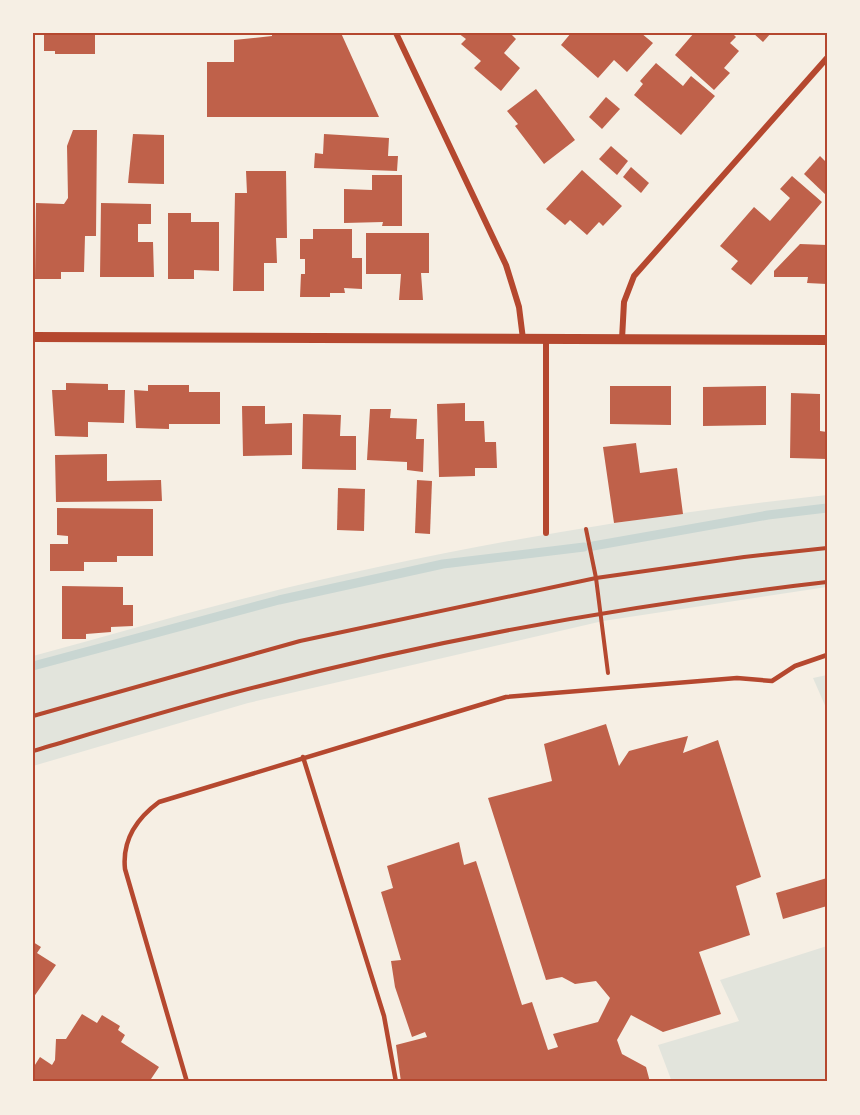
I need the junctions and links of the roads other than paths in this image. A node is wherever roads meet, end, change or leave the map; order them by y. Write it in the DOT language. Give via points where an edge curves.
graph roads {
  1 [pos="396,33"];
  2 [pos="827,58"];
  3 [pos="33,337"];
  4 [pos="622,339"];
  5 [pos="523,340"];
  6 [pos="546,340"];
  7 [pos="827,340"];
  8 [pos="546,533"];
  9 [pos="827,655"];
  10 [pos="303,757"];
  11 [pos="187,1082"];
  12 [pos="396,1082"];
  1 -- 5 [label="street" via="506,265 519,307"];
  2 -- 4 [label="street" via="634,276 625,296"];
  3 -- 5 [label="street"];
  4 -- 6 [label="street"];
  4 -- 7 [label="street"];
  5 -- 6 [label="street"];
  6 -- 8 [label="street"];
  9 -- 10 [label="lane" via="795,666 772,681 737,678 506,697"];
  10 -- 11 [label="lane" via="159,802 141,817 126,844 125,870 135,910"];
  10 -- 12 [label="lane" via="384,1016"];
}
